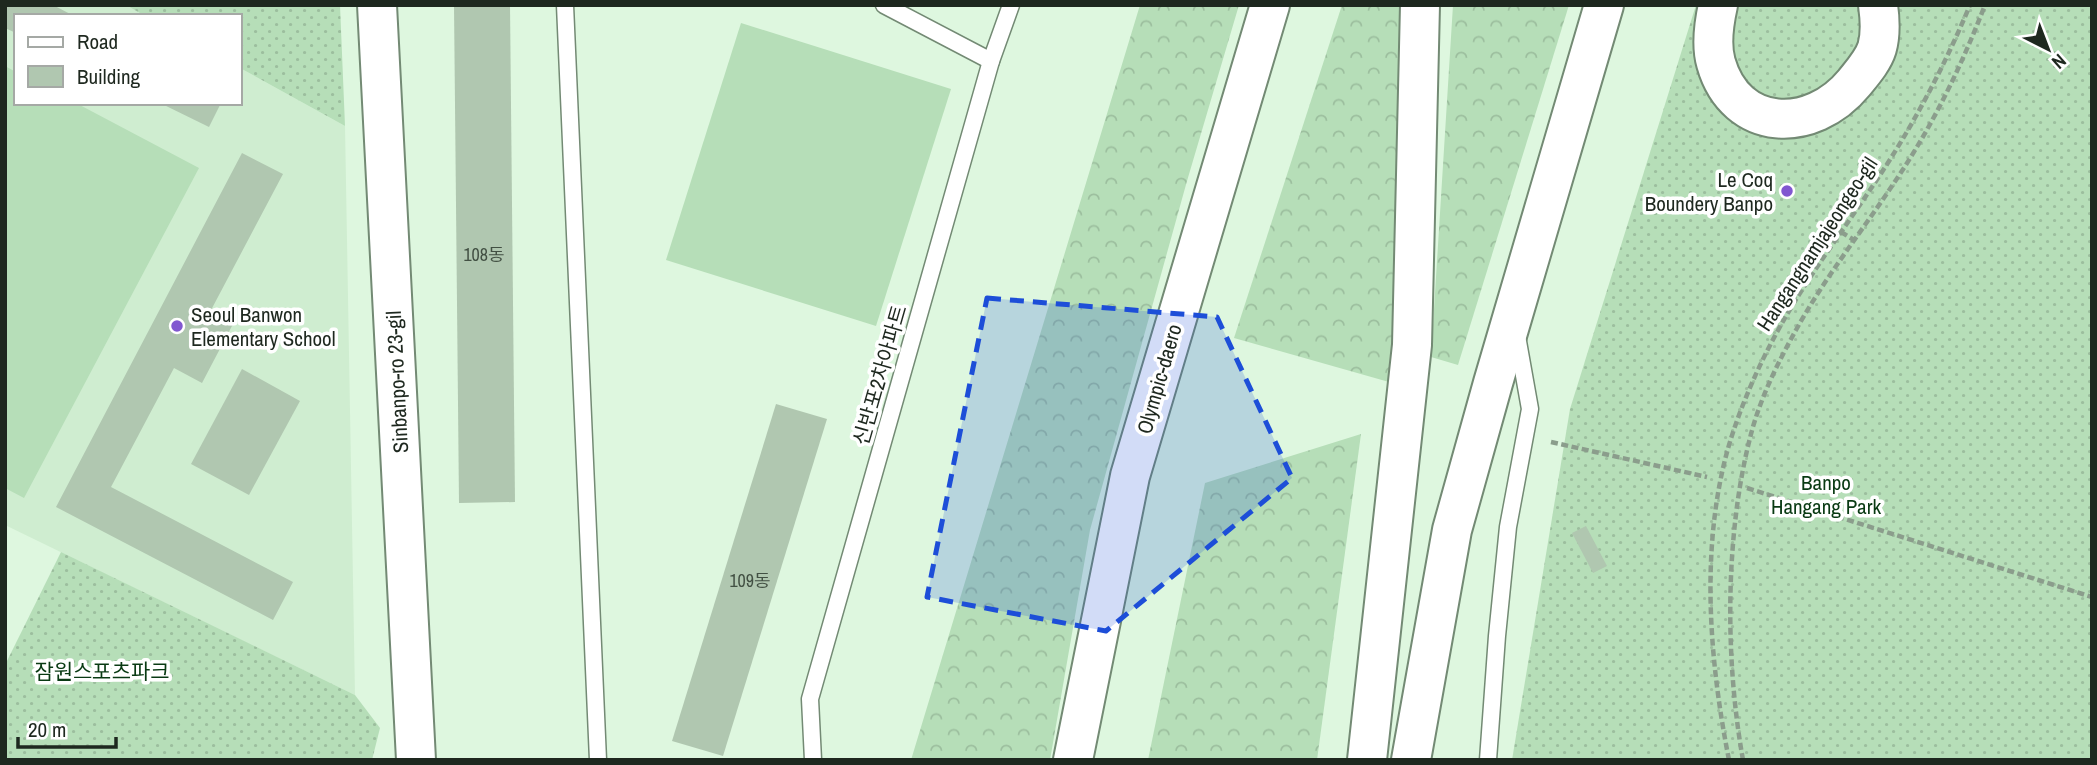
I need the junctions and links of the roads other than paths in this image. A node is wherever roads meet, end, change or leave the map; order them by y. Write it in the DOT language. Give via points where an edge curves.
graph roads {
  1 [pos="377,5"];
  2 [pos="565,5"];
  3 [pos="884,5"];
  4 [pos="1011,5"];
  5 [pos="1269,5"];
  6 [pos="1420,5"];
  7 [pos="1604,5"];
  8 [pos="1718,5"];
  9 [pos="1878,5"];
  10 [pos="991,61"];
  11 [pos="1513,315"];
  12 [pos="416,760"];
  13 [pos="598,760"];
  14 [pos="813,760"];
  15 [pos="1073,760"];
  16 [pos="1367,760"];
  17 [pos="1411,760"];
  18 [pos="1488,760"];
  1 -- 12 [label="main road, Sinbanpo-ro 23-gil"];
  2 -- 13 [label="lane"];
  3 -- 10 [label="lane"];
  4 -- 10 [label="lane, 신반포2차아파트"];
  5 -- 15 [label="main road, Olympic-daero" via="1130,476"];
  6 -- 16 [label="main road" via="1412,345"];
  7 -- 11 [label="main road"];
  8 -- 9 [label="main road" via="1716,62 1724,84 1740,105 1760,115 1785,119 1810,116 1850,88 1877,49"];
  10 -- 14 [label="lane, 신반포2차아파트" via="810,699"];
  11 -- 17 [label="main road" via="1452,530"];
  11 -- 18 [label="lane" via="1531,409 1508,527"];
}
